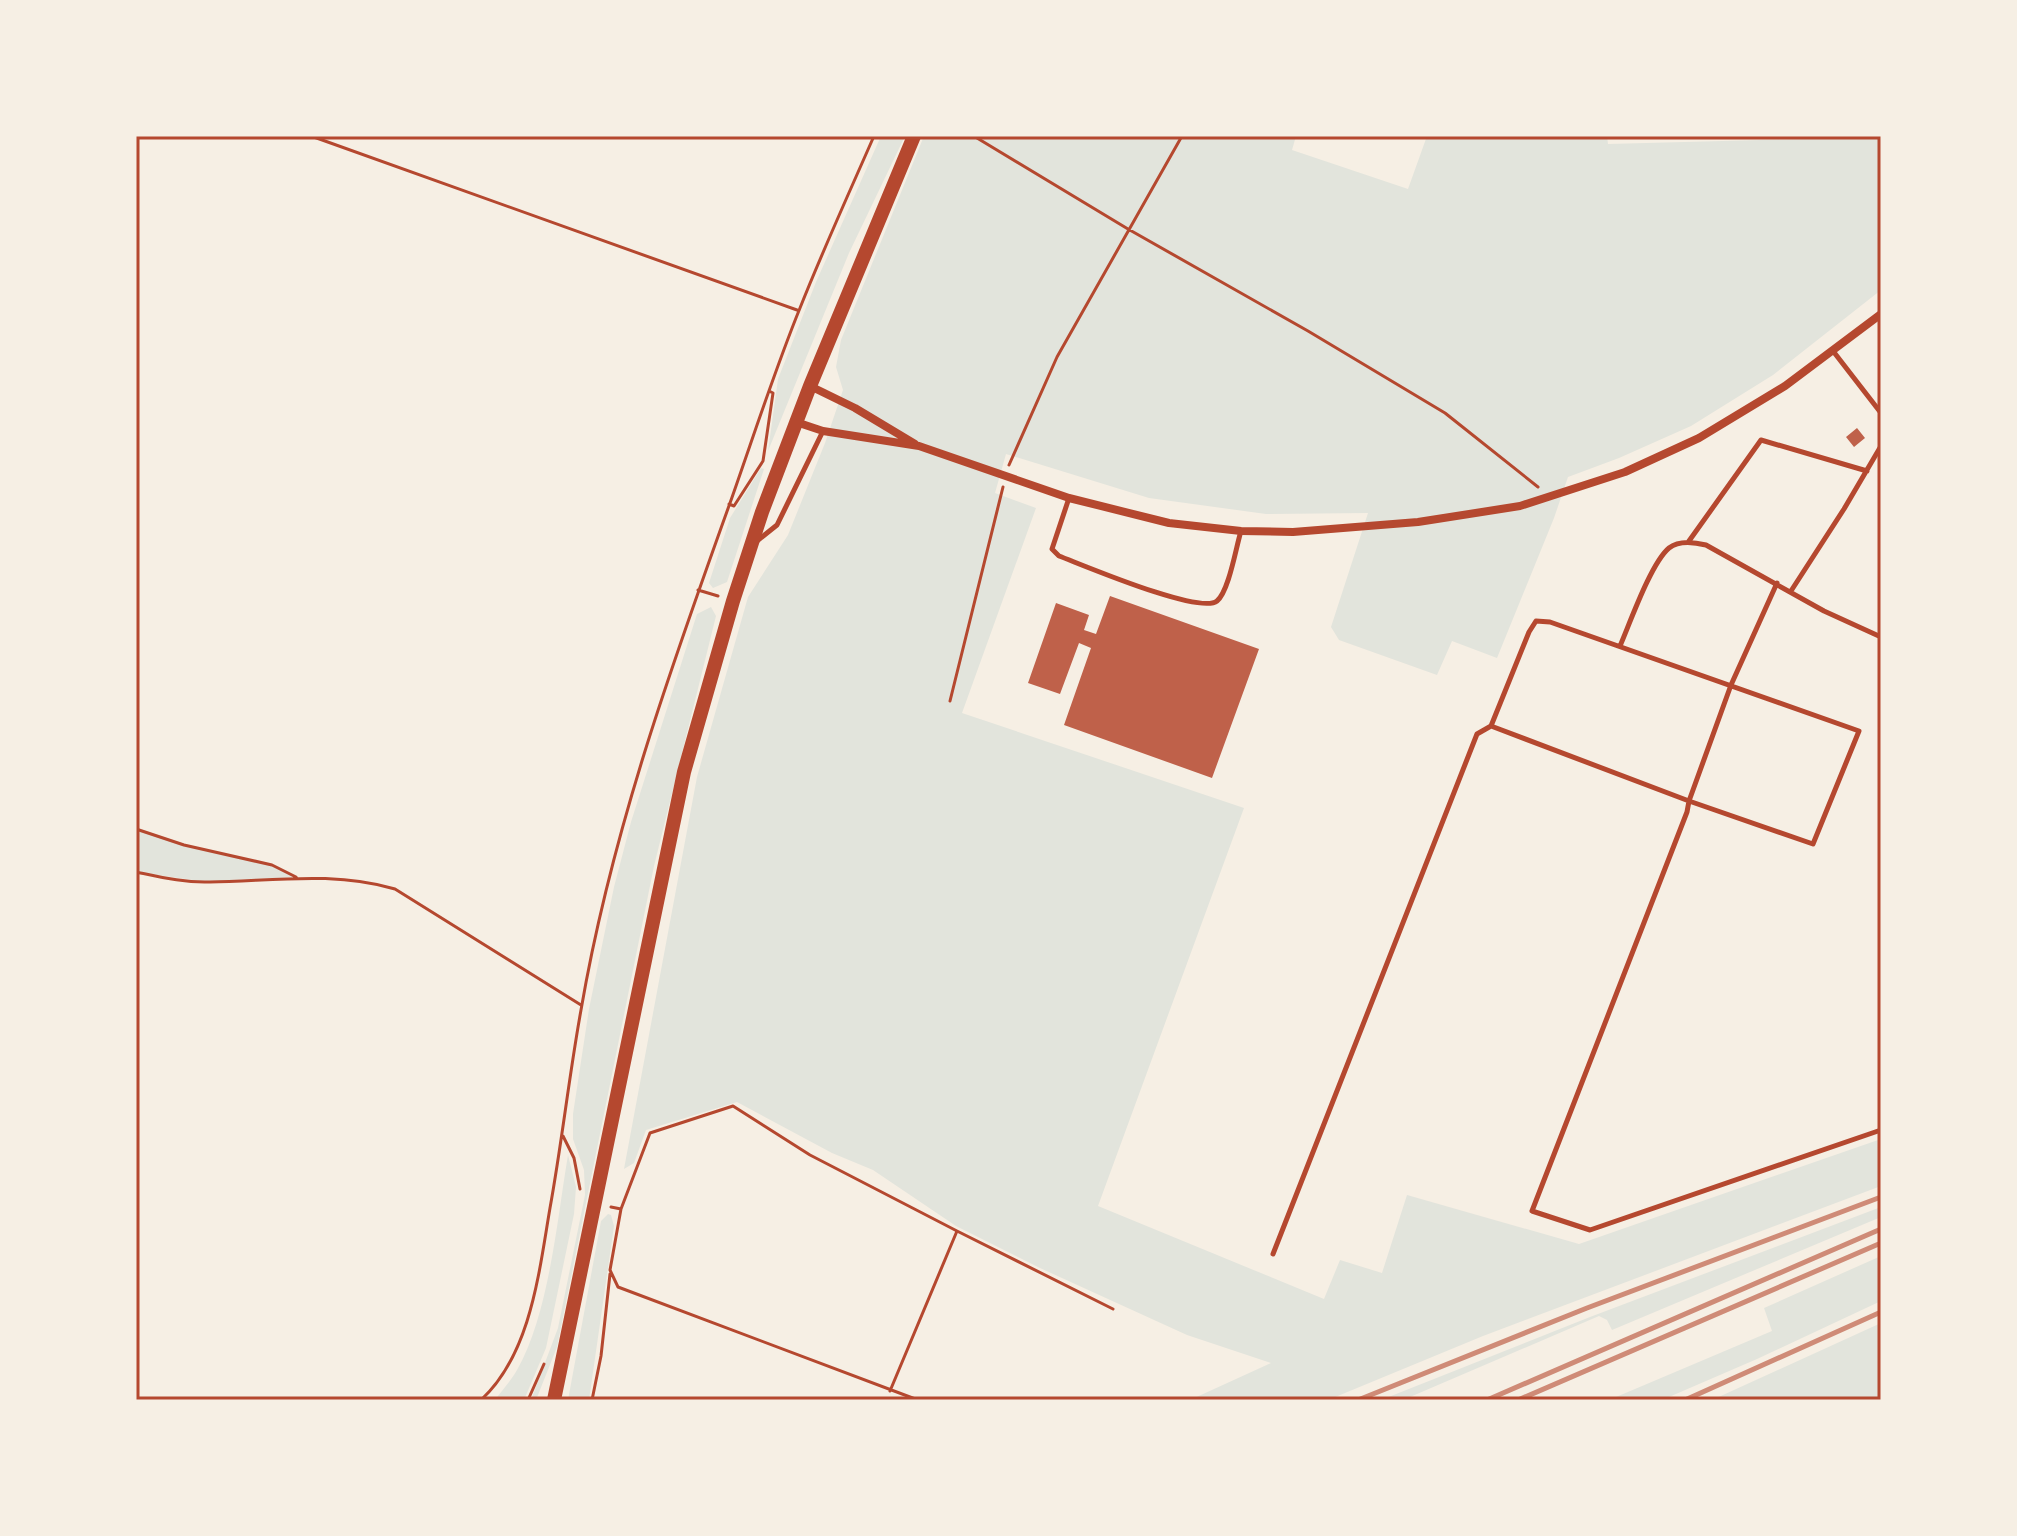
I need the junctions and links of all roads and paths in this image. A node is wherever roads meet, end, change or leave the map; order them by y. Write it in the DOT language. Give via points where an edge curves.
graph roads {
  1 [pos="311,136"];
  2 [pos="874,136"];
  3 [pos="914,136"];
  4 [pos="1182,136"];
  5 [pos="978,137"];
  6 [pos="1128,229"];
  7 [pos="799,310"];
  8 [pos="1881,314"];
  9 [pos="1833,351"];
  10 [pos="810,386"];
  11 [pos="769,391"];
  12 [pos="1880,410"];
  13 [pos="796,422"];
  14 [pos="823,431"];
  15 [pos="919,446"];
  16 [pos="1881,446"];
  17 [pos="1867,471"];
  18 [pos="1005,475"];
  19 [pos="1550,496"];
  20 [pos="1069,498"];
  21 [pos="729,504"];
  22 [pos="1241,531"];
  23 [pos="1689,541"];
  24 [pos="750,546"];
  25 [pos="1777,583"];
  26 [pos="697,590"];
  27 [pos="1791,591"];
  28 [pos="733,601"];
  29 [pos="1881,637"];
  30 [pos="1620,646"];
  31 [pos="1731,685"];
  32 [pos="950,701"];
  33 [pos="1491,726"];
  34 [pos="1689,801"];
  35 [pos="136,829"];
  36 [pos="136,872"];
  37 [pos="297,877"];
  38 [pos="581,1005"];
  39 [pos="1881,1130"];
  40 [pos="563,1136"];
  41 [pos="581,1197"];
  42 [pos="596,1204"];
  43 [pos="621,1209"];
  44 [pos="957,1231"];
  45 [pos="1273,1254"];
  46 [pos="610,1270"];
  47 [pos="1113,1309"];
  48 [pos="547,1356"];
  49 [pos="890,1391"];
  50 [pos="554,1399"];
  51 [pos="481,1400"];
  52 [pos="528,1400"];
  53 [pos="592,1400"];
  54 [pos="918,1400"];
  1 -- 7 [label="path"];
  2 -- 7 [label="path"];
  3 -- 10 [label="street"];
  4 -- 6 [label="path"];
  5 -- 6 [label="path"];
  6 -- 18 [label="path" via="1057,357"];
  6 -- 19 [label="path" via="1445,413"];
  7 -- 11 [label="path"];
  8 -- 9 [label="street"];
  9 -- 12 [label="lane"];
  9 -- 19 [label="street" via="1699,438 1625,472"];
  10 -- 13 [label="street"];
  10 -- 15 [label="street"];
  11 -- 21 [label="path"];
  11 -- 21 [label="path" via="773,393 763,461 734,506"];
  13 -- 14 [label="street"];
  13 -- 24 [label="street"];
  14 -- 15 [label="street"];
  14 -- 24 [label="lane" via="777,525"];
  15 -- 18 [label="street"];
  16 -- 17 [label="lane"];
  17 -- 23 [label="lane" via="1761,440"];
  17 -- 27 [label="lane"];
  18 -- 20 [label="street"];
  18 -- 32 [label="path"];
  19 -- 22 [label="street" via="1520,506 1418,522"];
  20 -- 22 [label="street" via="1169,523"];
  20 -- 22 [label="lane" via="1052,549 1059,556 1204,606 1216,602 1223,591"];
  21 -- 26 [label="path"];
  23 -- 25 [label="lane"];
  23 -- 30 [label="lane" via="1669,547 1655,567"];
  24 -- 28 [label="street"];
  25 -- 27 [label="lane"];
  25 -- 31 [label="lane"];
  26 -- 28 [label="path"];
  26 -- 38 [label="path" via="623,819"];
  27 -- 29 [label="lane"];
  28 -- 42 [label="street" via="684,772"];
  30 -- 31 [label="lane"];
  30 -- 33 [label="lane" via="1536,621"];
  31 -- 34 [label="lane"];
  31 -- 34 [label="lane" via="1859,731 1813,844"];
  33 -- 34 [label="lane"];
  33 -- 45 [label="lane" via="1477,734"];
  34 -- 39 [label="lane" via="1532,1211 1590,1230"];
  35 -- 37 [label="path" via="272,865"];
  36 -- 37 [label="path" via="207,882"];
  37 -- 38 [label="path" via="367,881 395,889"];
  38 -- 40 [label="path"];
  40 -- 41 [label="path" via="574,1158"];
  40 -- 51 [label="path" via="528,1318 504,1374"];
  42 -- 43 [label="path"];
  42 -- 50 [label="street"];
  43 -- 44 [label="path" via="650,1133 733,1106 810,1155"];
  43 -- 46 [label="path"];
  44 -- 47 [label="path"];
  44 -- 49 [label="path"];
  46 -- 49 [label="path" via="626,1291"];
  46 -- 53 [label="path"];
  48 -- 52 [label="path"];
  49 -- 54 [label="path"];
}
